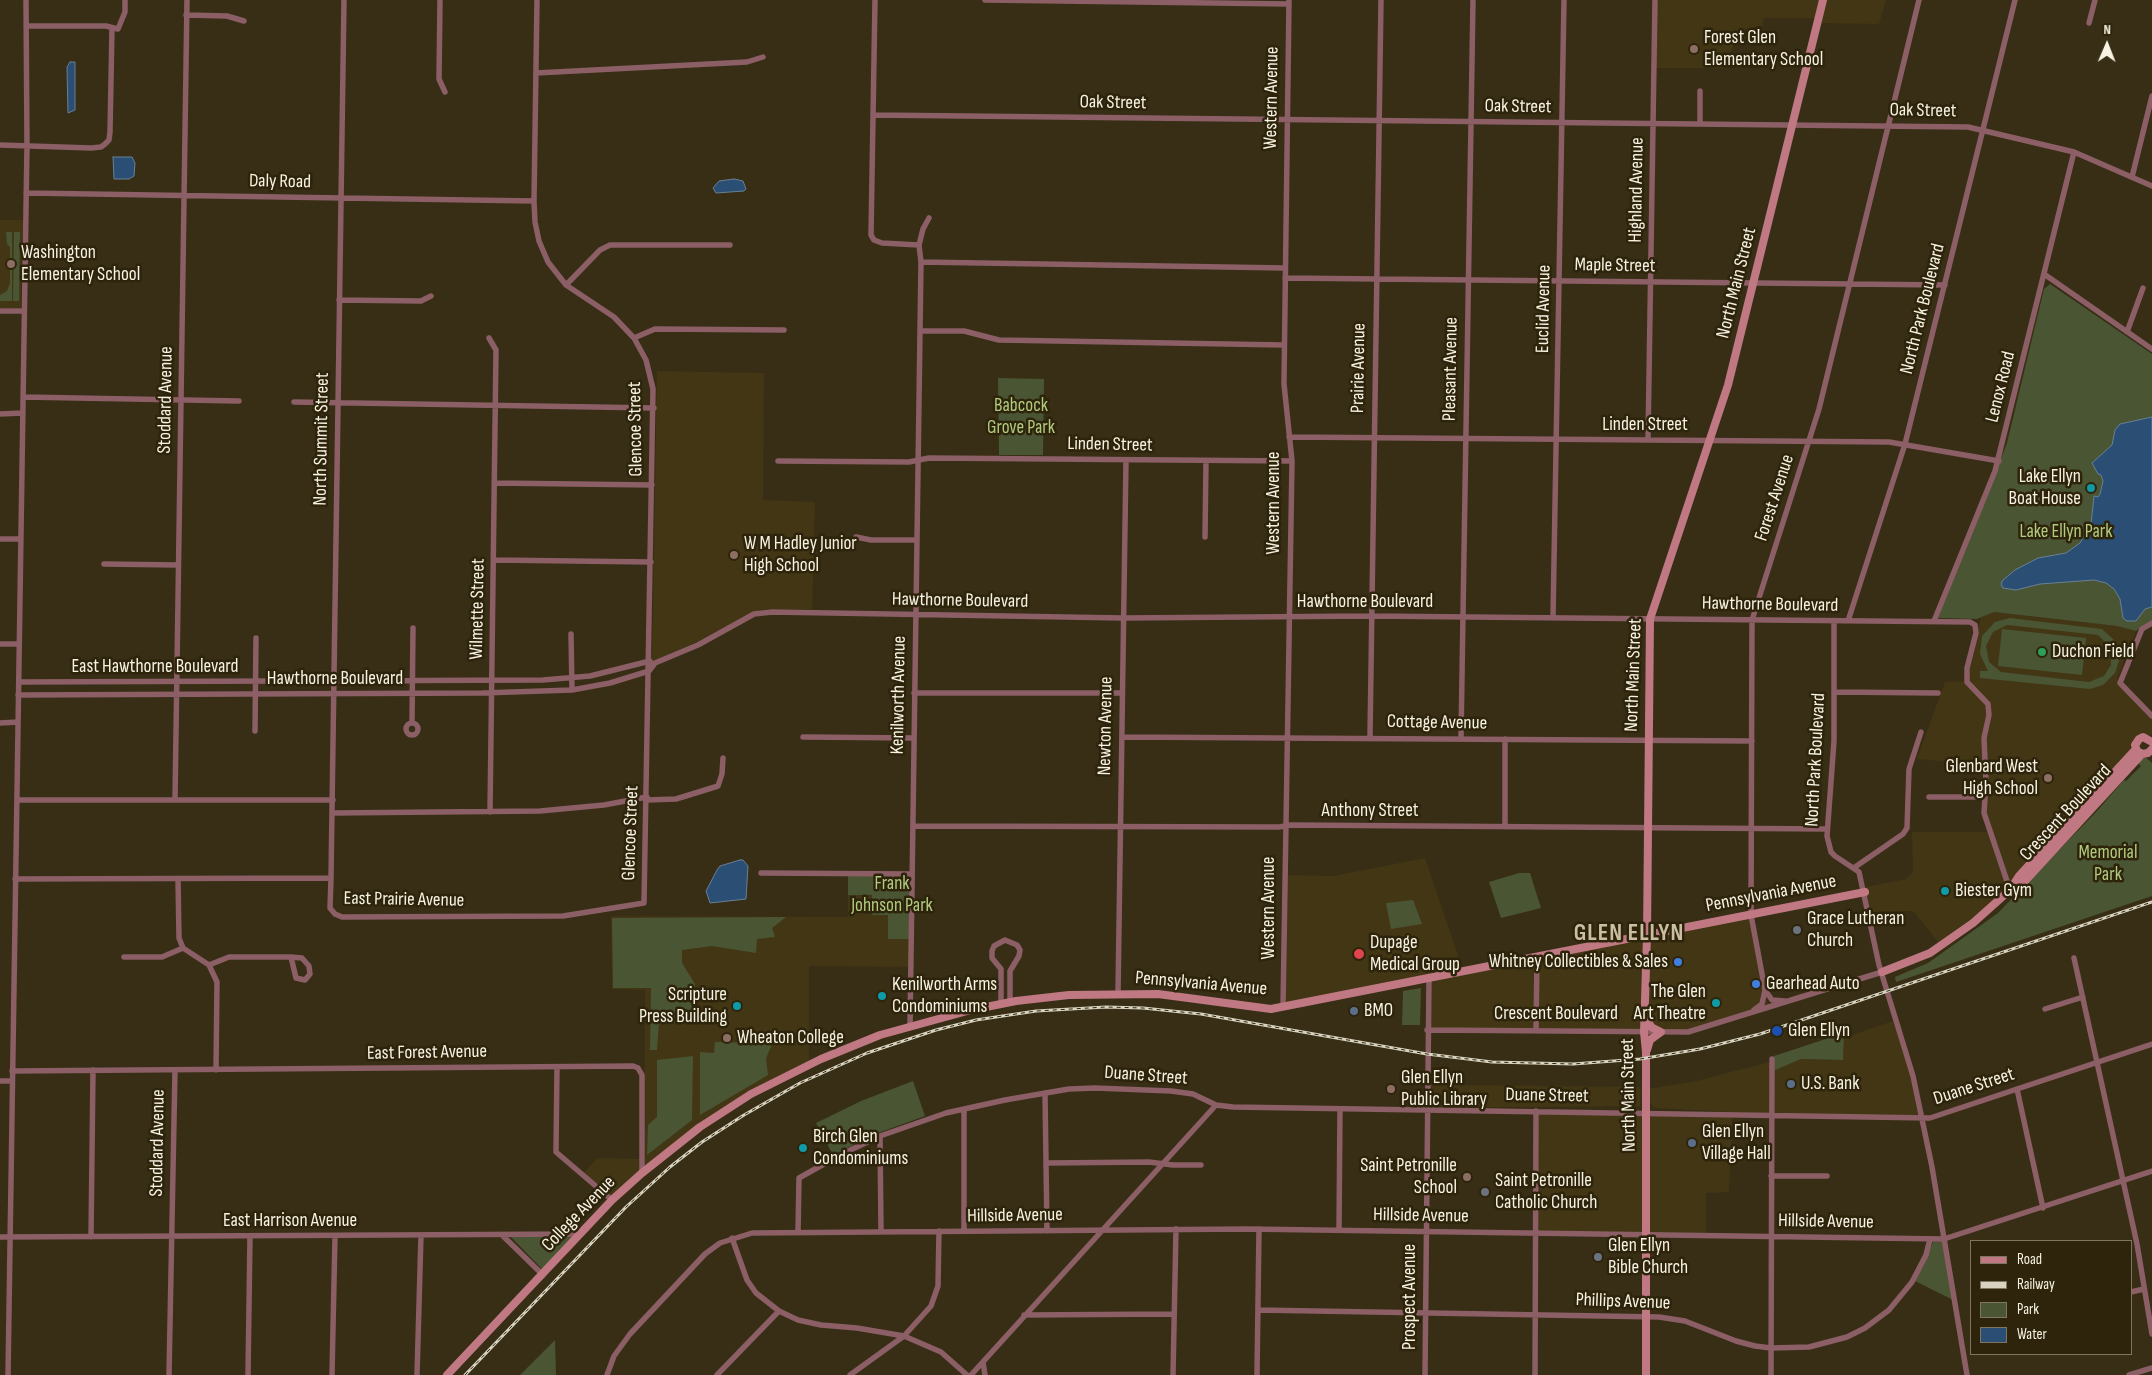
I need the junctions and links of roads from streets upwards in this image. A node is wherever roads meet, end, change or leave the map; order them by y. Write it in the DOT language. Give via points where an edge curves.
graph roads {
  1 [pos="26,0"];
  2 [pos="126,0"];
  3 [pos="187,0"];
  4 [pos="344,0"];
  5 [pos="440,0"];
  6 [pos="537,0"];
  7 [pos="875,0"];
  8 [pos="985,0"];
  9 [pos="1381,0"];
  10 [pos="1473,0"];
  11 [pos="1564,0"];
  12 [pos="1655,0"];
  13 [pos="1823,0"];
  14 [pos="1920,0"];
  15 [pos="2015,0"];
  16 [pos="2094,0"];
  17 [pos="1289,2"];
  18 [pos="186,15"];
  19 [pos="244,21"];
  20 [pos="2088,23"];
  21 [pos="26,26"];
  22 [pos="112,28"];
  23 [pos="763,57"];
  24 [pos="536,73"];
  25 [pos="1700,91"];
  26 [pos="445,92"];
  27 [pos="2152,96"];
  28 [pos="873,115"];
  29 [pos="1287,121"];
  30 [pos="1379,121"];
  31 [pos="1470,121"];
  32 [pos="1562,122"];
  33 [pos="1653,123"];
  34 [pos="1700,124"];
  35 [pos="1792,124"];
  36 [pos="1888,126"];
  37 [pos="1983,130"];
  38 [pos="0,145"];
  39 [pos="27,145"];
  40 [pos="2074,152"];
  41 [pos="2132,177"];
  42 [pos="2152,186"];
  43 [pos="26,192"];
  44 [pos="184,195"];
  45 [pos="341,198"];
  46 [pos="534,201"];
  47 [pos="929,218"];
  48 [pos="730,245"];
  49 [pos="919,246"];
  50 [pos="922,262"];
  51 [pos="1285,268"];
  52 [pos="2044,274"];
  53 [pos="1285,278"];
  54 [pos="1376,279"];
  55 [pos="1468,280"];
  56 [pos="1559,280"];
  57 [pos="1651,281"];
  58 [pos="1754,282"];
  59 [pos="1850,284"];
  60 [pos="566,285"];
  61 [pos="1945,285"];
  62 [pos="2143,288"];
  63 [pos="431,296"];
  64 [pos="339,300"];
  65 [pos="0,311"];
  66 [pos="23,311"];
  67 [pos="784,330"];
  68 [pos="920,331"];
  69 [pos="2127,332"];
  70 [pos="490,338"];
  71 [pos="634,338"];
  72 [pos="1284,345"];
  73 [pos="2152,349"];
  74 [pos="22,397"];
  75 [pos="181,401"];
  76 [pos="239,401"];
  77 [pos="294,402"];
  78 [pos="338,403"];
  79 [pos="496,405"];
  80 [pos="654,408"];
  81 [pos="0,414"];
  82 [pos="22,414"];
  83 [pos="1289,437"];
  84 [pos="1373,438"];
  85 [pos="1465,438"];
  86 [pos="1556,439"];
  87 [pos="1648,440"];
  88 [pos="1711,441"];
  89 [pos="1808,441"];
  90 [pos="1905,444"];
  91 [pos="1126,460"];
  92 [pos="1206,460"];
  93 [pos="1998,460"];
  94 [pos="918,461"];
  95 [pos="1292,461"];
  96 [pos="778,462"];
  97 [pos="495,483"];
  98 [pos="652,485"];
  99 [pos="856,537"];
  100 [pos="1205,537"];
  101 [pos="0,539"];
  102 [pos="21,539"];
  103 [pos="917,540"];
  104 [pos="494,560"];
  105 [pos="651,562"];
  106 [pos="104,564"];
  107 [pos="178,565"];
  108 [pos="916,616"];
  109 [pos="1370,616"];
  110 [pos="1288,617"];
  111 [pos="1462,617"];
  112 [pos="1123,618"];
  113 [pos="1553,618"];
  114 [pos="1650,619"];
  115 [pos="1752,620"];
  116 [pos="1834,621"];
  117 [pos="1848,621"];
  118 [pos="1934,621"];
  119 [pos="2152,623"];
  120 [pos="413,628"];
  121 [pos="571,634"];
  122 [pos="256,638"];
  123 [pos="0,644"];
  124 [pos="19,644"];
  125 [pos="650,661"];
  126 [pos="649,671"];
  127 [pos="572,678"];
  128 [pos="18,682"];
  129 [pos="255,682"];
  130 [pos="334,682"];
  131 [pos="413,682"];
  132 [pos="493,682"];
  133 [pos="177,683"];
  134 [pos="572,690"];
  135 [pos="1834,692"];
  136 [pos="492,693"];
  137 [pos="914,693"];
  138 [pos="1122,693"];
  139 [pos="1938,693"];
  140 [pos="176,694"];
  141 [pos="255,694"];
  142 [pos="334,694"];
  143 [pos="413,694"];
  144 [pos="18,695"];
  145 [pos="2152,716"];
  146 [pos="18,722"];
  147 [pos="412,722"];
  148 [pos="0,723"];
  149 [pos="255,731"];
  150 [pos="1921,732"];
  151 [pos="803,737"];
  152 [pos="1122,737"];
  153 [pos="1370,737"];
  154 [pos="914,738"];
  155 [pos="1286,738"];
  156 [pos="1462,738"];
  157 [pos="2150,738"];
  158 [pos="1505,740"];
  159 [pos="1648,740"];
  160 [pos="1752,741"];
  161 [pos="2148,751"];
  162 [pos="723,758"];
  163 [pos="647,796"];
  164 [pos="1929,797"];
  165 [pos="1985,797"];
  166 [pos="17,800"];
  167 [pos="175,800"];
  168 [pos="332,800"];
  169 [pos="490,812"];
  170 [pos="332,813"];
  171 [pos="913,826"];
  172 [pos="1285,826"];
  173 [pos="1120,827"];
  174 [pos="1505,827"];
  175 [pos="1648,828"];
  176 [pos="1751,829"];
  177 [pos="1827,829"];
  178 [pos="1855,867"];
  179 [pos="761,873"];
  180 [pos="912,874"];
  181 [pos="330,878"];
  182 [pos="15,879"];
  183 [pos="178,879"];
  184 [pos="2010,890"];
  185 [pos="1865,892"];
  186 [pos="644,903"];
  187 [pos="1751,915"];
  188 [pos="1647,936"];
  189 [pos="183,948"];
  190 [pos="124,957"];
  191 [pos="291,957"];
  192 [pos="1537,958"];
  193 [pos="2074,958"];
  194 [pos="209,964"];
  195 [pos="1882,972"];
  196 [pos="1429,979"];
  197 [pos="1765,990"];
  198 [pos="1118,993"];
  199 [pos="2083,997"];
  200 [pos="1785,1001"];
  201 [pos="1010,1002"];
  202 [pos="1001,1004"];
  203 [pos="1283,1006"];
  204 [pos="2045,1009"];
  205 [pos="1745,1014"];
  206 [pos="1646,1016"];
  207 [pos="910,1026"];
  208 [pos="1428,1030"];
  209 [pos="1536,1030"];
  210 [pos="1644,1032"];
  211 [pos="1661,1032"];
  212 [pos="2152,1044"];
  213 [pos="1646,1052"];
  214 [pos="1772,1059"];
  215 [pos="2098,1062"];
  216 [pos="557,1067"];
  217 [pos="12,1070"];
  218 [pos="93,1070"];
  219 [pos="174,1070"];
  220 [pos="216,1070"];
  221 [pos="0,1081"];
  222 [pos="12,1081"];
  223 [pos="2017,1089"];
  224 [pos="1046,1093"];
  225 [pos="751,1094"];
  226 [pos="1216,1105"];
  227 [pos="964,1109"];
  228 [pos="1340,1109"];
  229 [pos="1426,1110"];
  230 [pos="1536,1111"];
  231 [pos="1646,1113"];
  232 [pos="1771,1115"];
  233 [pos="1923,1117"];
  234 [pos="880,1136"];
  235 [pos="1046,1163"];
  236 [pos="1162,1164"];
  237 [pos="1201,1165"];
  238 [pos="2152,1171"];
  239 [pos="642,1173"];
  240 [pos="1771,1176"];
  241 [pos="1827,1176"];
  242 [pos="2123,1181"];
  243 [pos="612,1200"];
  244 [pos="2043,1208"];
  245 [pos="1103,1229"];
  246 [pos="1176,1229"];
  247 [pos="1259,1229"];
  248 [pos="1339,1230"];
  249 [pos="881,1231"];
  250 [pos="939,1231"];
  251 [pos="964,1231"];
  252 [pos="1047,1231"];
  253 [pos="798,1232"];
  254 [pos="1425,1232"];
  255 [pos="1534,1233"];
  256 [pos="581,1234"];
  257 [pos="1645,1234"];
  258 [pos="421,1235"];
  259 [pos="502,1235"];
  260 [pos="250,1236"];
  261 [pos="335,1236"];
  262 [pos="1771,1236"];
  263 [pos="0,1237"];
  264 [pos="9,1237"];
  265 [pos="91,1237"];
  266 [pos="172,1237"];
  267 [pos="732,1238"];
  268 [pos="1930,1239"];
  269 [pos="1944,1239"];
  270 [pos="543,1275"];
  271 [pos="2144,1289"];
  272 [pos="2132,1292"];
  273 [pos="1258,1310"];
  274 [pos="779,1311"];
  275 [pos="1425,1313"];
  276 [pos="1174,1314"];
  277 [pos="1024,1315"];
  278 [pos="1535,1315"];
  279 [pos="1646,1316"];
  280 [pos="2152,1334"];
  281 [pos="904,1336"];
  282 [pos="1771,1348"];
  283 [pos="983,1362"];
  284 [pos="2152,1368"];
  285 [pos="8,1375"];
  286 [pos="168,1375"];
  287 [pos="248,1375"];
  288 [pos="332,1375"];
  289 [pos="418,1375"];
  290 [pos="447,1375"];
  291 [pos="607,1375"];
  292 [pos="717,1375"];
  293 [pos="850,1375"];
  294 [pos="967,1375"];
  295 [pos="972,1375"];
  296 [pos="985,1375"];
  297 [pos="1173,1375"];
  298 [pos="1257,1375"];
  299 [pos="1425,1375"];
  300 [pos="1535,1375"];
  301 [pos="1646,1375"];
  302 [pos="1771,1375"];
  303 [pos="1966,1375"];
  304 [pos="2129,1375"];
  1 -- 21 [label="street"];
  2 -- 22 [label="street" via="118,29"];
  3 -- 18 [label="street, Stoddard Avenue"];
  4 -- 45 [label="street, North Summit Street"];
  5 -- 26 [label="street" via="440,79"];
  6 -- 24 [label="street, Glencoe Street"];
  7 -- 28 [label="street"];
  8 -- 17 [label="street"];
  9 -- 30 [label="street, Prairie Avenue"];
  10 -- 31 [label="street, Pleasant Avenue"];
  11 -- 32 [label="street, Euclid Avenue"];
  12 -- 33 [label="street, Highland Avenue"];
  13 -- 35 [label="street, North Main Street"];
  14 -- 36 [label="street, Forest Avenue"];
  15 -- 37 [label="street, North Park Boulevard"];
  16 -- 20 [label="street"];
  17 -- 29 [label="street, Western Avenue"];
  18 -- 19 [label="street" via="227,16"];
  18 -- 44 [label="street, Stoddard Avenue"];
  21 -- 22 [label="street"];
  21 -- 39 [label="street"];
  22 -- 39 [label="street" via="109,140 101,147"];
  23 -- 24 [label="street" via="747,62"];
  24 -- 46 [label="street, Glencoe Street"];
  25 -- 34 [label="street"];
  27 -- 41 [label="street"];
  28 -- 29 [label="street, Oak Street"];
  28 -- 49 [label="street" via="871,235 874,240"];
  29 -- 30 [label="street, Oak Street"];
  29 -- 51 [label="street, Western Avenue"];
  30 -- 31 [label="street, Oak Street"];
  30 -- 54 [label="street, Prairie Avenue"];
  31 -- 32 [label="street, Oak Street"];
  31 -- 55 [label="street, Pleasant Avenue"];
  32 -- 33 [label="street, Oak Street"];
  32 -- 56 [label="street, Euclid Avenue"];
  33 -- 34 [label="street, Oak Street"];
  33 -- 57 [label="street, Highland Avenue"];
  34 -- 35 [label="street, Oak Street"];
  35 -- 36 [label="street, Oak Street"];
  35 -- 58 [label="street, North Main Street"];
  36 -- 37 [label="street, Oak Street"];
  36 -- 59 [label="street, Forest Avenue"];
  37 -- 40 [label="street, Oak Street"];
  37 -- 61 [label="street, North Park Boulevard"];
  38 -- 39 [label="street"];
  39 -- 43 [label="street"];
  40 -- 41 [label="street, Oak Street"];
  40 -- 52 [label="street, Lenox Road"];
  41 -- 42 [label="street, Oak Street"];
  43 -- 44 [label="street, Daly Road"];
  43 -- 66 [label="street"];
  44 -- 45 [label="street, Daly Road"];
  44 -- 75 [label="street, Stoddard Avenue"];
  45 -- 46 [label="street, Daly Road"];
  45 -- 64 [label="street, North Summit Street"];
  46 -- 60 [label="street, Glencoe Street" via="541,248"];
  47 -- 49 [label="street"];
  48 -- 60 [label="street" via="610,245 600,250"];
  49 -- 50 [label="street, Kenilworth Avenue"];
  50 -- 51 [label="street"];
  50 -- 68 [label="street, Kenilworth Avenue"];
  51 -- 53 [label="street, Western Avenue"];
  52 -- 69 [label="street"];
  52 -- 93 [label="street, Lenox Road"];
  53 -- 54 [label="street, Maple Street"];
  53 -- 72 [label="street, Western Avenue"];
  54 -- 55 [label="street, Maple Street"];
  54 -- 84 [label="street, Prairie Avenue"];
  55 -- 56 [label="street, Maple Street"];
  55 -- 85 [label="street, Pleasant Avenue"];
  56 -- 57 [label="street, Maple Street"];
  56 -- 86 [label="street, Euclid Avenue"];
  57 -- 58 [label="street, Maple Street"];
  57 -- 87 [label="street, Highland Avenue"];
  58 -- 59 [label="street, Maple Street"];
  58 -- 88 [label="street, North Main Street"];
  59 -- 61 [label="street, Maple Street"];
  59 -- 89 [label="street, Forest Avenue"];
  60 -- 71 [label="street, Glencoe Street" via="614,317"];
  61 -- 90 [label="street, North Park Boulevard"];
  62 -- 69 [label="street"];
  63 -- 64 [label="street" via="421,300"];
  64 -- 78 [label="street, North Summit Street"];
  65 -- 66 [label="street"];
  66 -- 74 [label="street"];
  67 -- 71 [label="street" via="655,329"];
  68 -- 72 [label="street" via="964,331 999,340"];
  68 -- 94 [label="street, Kenilworth Avenue"];
  69 -- 73 [label="street"];
  70 -- 79 [label="street, Wilmette Street" via="496,350"];
  71 -- 80 [label="street, Glencoe Street" via="650,372"];
  72 -- 83 [label="street, Western Avenue"];
  74 -- 75 [label="street"];
  74 -- 82 [label="street"];
  75 -- 76 [label="street"];
  75 -- 107 [label="street, Stoddard Avenue"];
  77 -- 78 [label="street"];
  78 -- 79 [label="street"];
  78 -- 130 [label="street, North Summit Street"];
  79 -- 80 [label="street"];
  79 -- 97 [label="street, Wilmette Street"];
  80 -- 98 [label="street, Glencoe Street"];
  81 -- 82 [label="street"];
  82 -- 102 [label="street"];
  83 -- 84 [label="street, Linden Street"];
  83 -- 95 [label="street, Western Avenue"];
  84 -- 85 [label="street, Linden Street"];
  84 -- 109 [label="street, Prairie Avenue"];
  85 -- 86 [label="street, Linden Street"];
  85 -- 111 [label="street, Pleasant Avenue"];
  86 -- 87 [label="street, Linden Street"];
  86 -- 113 [label="street, Euclid Avenue"];
  87 -- 88 [label="street, Linden Street"];
  88 -- 89 [label="street, Linden Street"];
  88 -- 114 [label="street, North Main Street"];
  89 -- 90 [label="street, Linden Street"];
  89 -- 115 [label="street, Forest Avenue"];
  90 -- 93 [label="street, Linden Street"];
  90 -- 117 [label="street, North Park Boulevard"];
  91 -- 92 [label="street, Linden Street"];
  91 -- 94 [label="street, Linden Street" via="929,458"];
  91 -- 112 [label="street, Newton Avenue"];
  92 -- 95 [label="street, Linden Street"];
  92 -- 100 [label="street"];
  93 -- 118 [label="street, Lenox Road"];
  94 -- 96 [label="street, Linden Street"];
  94 -- 103 [label="street, Kenilworth Avenue"];
  95 -- 110 [label="street, Western Avenue"];
  97 -- 98 [label="street"];
  97 -- 104 [label="street, Wilmette Street"];
  98 -- 105 [label="street, Glencoe Street"];
  99 -- 103 [label="street"];
  101 -- 102 [label="street"];
  102 -- 124 [label="street"];
  103 -- 108 [label="street, Kenilworth Avenue"];
  104 -- 105 [label="street"];
  104 -- 132 [label="street, Wilmette Street"];
  105 -- 125 [label="street, Glencoe Street"];
  106 -- 107 [label="street"];
  107 -- 133 [label="street, Stoddard Avenue"];
  108 -- 112 [label="street, Hawthorne Boulevard"];
  108 -- 126 [label="street, Hawthorne Boulevard" via="754,614 698,645 656,663"];
  108 -- 137 [label="street, Kenilworth Avenue"];
  109 -- 110 [label="street, Hawthorne Boulevard"];
  109 -- 111 [label="street, Hawthorne Boulevard"];
  109 -- 153 [label="street, Prairie Avenue"];
  110 -- 112 [label="street, Hawthorne Boulevard"];
  110 -- 155 [label="street, Western Avenue"];
  111 -- 113 [label="street, Hawthorne Boulevard"];
  111 -- 156 [label="street, Pleasant Avenue"];
  112 -- 138 [label="street, Newton Avenue"];
  113 -- 114 [label="street, Hawthorne Boulevard"];
  114 -- 115 [label="street, Hawthorne Boulevard"];
  114 -- 159 [label="street, North Main Street"];
  115 -- 116 [label="street, Hawthorne Boulevard"];
  115 -- 160 [label="street, Forest Avenue"];
  116 -- 117 [label="street, Hawthorne Boulevard"];
  116 -- 135 [label="street, North Park Boulevard"];
  117 -- 118 [label="street, Hawthorne Boulevard"];
  118 -- 165 [label="street, Hawthorne Boulevard" via="1970,622 1975,625 1966,675 1970,686 1982,696 1989,709 1984,738"];
  119 -- 145 [label="street" via="2142,629 2120,683"];
  120 -- 131 [label="street"];
  121 -- 127 [label="street"];
  122 -- 129 [label="street"];
  123 -- 124 [label="street"];
  124 -- 128 [label="street"];
  125 -- 126 [label="street, Glencoe Street"];
  125 -- 127 [label="street, East Hawthorne Boulevard" via="613,672"];
  126 -- 134 [label="street, Hawthorne Boulevard"];
  126 -- 163 [label="street, Glencoe Street"];
  127 -- 132 [label="street, East Hawthorne Boulevard"];
  127 -- 134 [label="street"];
  128 -- 133 [label="street, East Hawthorne Boulevard"];
  128 -- 144 [label="street"];
  129 -- 130 [label="street, East Hawthorne Boulevard"];
  129 -- 133 [label="street, East Hawthorne Boulevard"];
  129 -- 141 [label="street"];
  130 -- 131 [label="street, East Hawthorne Boulevard"];
  130 -- 142 [label="street, North Summit Street"];
  131 -- 132 [label="street, East Hawthorne Boulevard"];
  131 -- 143 [label="street"];
  132 -- 136 [label="street, Wilmette Street"];
  133 -- 140 [label="street, Stoddard Avenue"];
  134 -- 136 [label="street, Hawthorne Boulevard"];
  135 -- 139 [label="street"];
  135 -- 177 [label="street, North Park Boulevard" via="1834,741"];
  136 -- 143 [label="street, Hawthorne Boulevard"];
  136 -- 169 [label="street, Wilmette Street"];
  137 -- 138 [label="street"];
  137 -- 154 [label="street, Kenilworth Avenue"];
  138 -- 152 [label="street, Newton Avenue"];
  140 -- 141 [label="street, Hawthorne Boulevard"];
  140 -- 144 [label="street, Hawthorne Boulevard"];
  140 -- 167 [label="street, Stoddard Avenue"];
  141 -- 142 [label="street, Hawthorne Boulevard"];
  141 -- 149 [label="street"];
  142 -- 143 [label="street, Hawthorne Boulevard"];
  142 -- 168 [label="street, North Summit Street"];
  143 -- 147 [label="street"];
  144 -- 146 [label="street"];
  146 -- 148 [label="street"];
  146 -- 166 [label="street"];
  150 -- 178 [label="street" via="1909,769 1907,828"];
  151 -- 154 [label="street"];
  152 -- 155 [label="street, Cottage Avenue"];
  152 -- 173 [label="street, Newton Avenue"];
  153 -- 155 [label="street, Cottage Avenue"];
  153 -- 156 [label="street, Cottage Avenue"];
  154 -- 171 [label="street, Kenilworth Avenue"];
  155 -- 172 [label="street, Western Avenue"];
  156 -- 158 [label="street, Cottage Avenue"];
  157 -- 161 [label="street, Crescent Boulevard" via="2137,740"];
  158 -- 159 [label="street, Cottage Avenue"];
  158 -- 174 [label="street"];
  159 -- 160 [label="street, Cottage Avenue"];
  159 -- 175 [label="street, North Main Street"];
  160 -- 176 [label="street, Forest Avenue"];
  161 -- 184 [label="street, Crescent Boulevard" via="2019,876"];
  162 -- 163 [label="street" via="718,786 676,799 647,800"];
  163 -- 169 [label="street" via="583,808"];
  163 -- 186 [label="street, Glencoe Street"];
  164 -- 165 [label="street"];
  165 -- 184 [label="street" via="1985,819"];
  166 -- 167 [label="street"];
  166 -- 182 [label="street"];
  167 -- 168 [label="street"];
  168 -- 170 [label="street, North Summit Street"];
  169 -- 170 [label="street"];
  170 -- 181 [label="street, North Summit Street"];
  171 -- 173 [label="street, Anthony Street"];
  171 -- 180 [label="street, Kenilworth Avenue"];
  172 -- 173 [label="street, Anthony Street"];
  172 -- 174 [label="street, Anthony Street"];
  172 -- 203 [label="street, Western Avenue"];
  173 -- 198 [label="street, Newton Avenue"];
  174 -- 175 [label="street, Anthony Street"];
  175 -- 176 [label="street, Anthony Street"];
  175 -- 188 [label="street, North Main Street"];
  176 -- 177 [label="street, Anthony Street"];
  176 -- 187 [label="street, Forest Avenue"];
  177 -- 178 [label="street, North Park Boulevard" via="1831,852"];
  178 -- 185 [label="street"];
  179 -- 180 [label="street"];
  180 -- 207 [label="street, Kenilworth Avenue"];
  181 -- 183 [label="street, East Prairie Avenue"];
  181 -- 186 [label="street, East Prairie Avenue" via="330,908 342,917 564,916"];
  182 -- 183 [label="street, East Prairie Avenue"];
  182 -- 217 [label="street"];
  183 -- 189 [label="street" via="178,930"];
  184 -- 195 [label="street, Crescent Boulevard" via="1973,923 1930,953"];
  185 -- 187 [label="street, Pennsylvania Avenue"];
  185 -- 195 [label="street"];
  187 -- 188 [label="street, Pennsylvania Avenue"];
  187 -- 197 [label="street, Forest Avenue"];
  188 -- 192 [label="street, Pennsylvania Avenue"];
  188 -- 206 [label="street, North Main Street"];
  189 -- 190 [label="street" via="162,957"];
  189 -- 194 [label="street"];
  191 -- 194 [label="street" via="229,957"];
  192 -- 196 [label="street, Pennsylvania Avenue"];
  192 -- 209 [label="street"];
  193 -- 199 [label="street"];
  194 -- 220 [label="street" via="217,987"];
  195 -- 200 [label="street, Crescent Boulevard"];
  195 -- 233 [label="street"];
  196 -- 203 [label="street, Pennsylvania Avenue"];
  196 -- 208 [label="street, Prospect Avenue"];
  197 -- 200 [label="street" via="1772,1000"];
  197 -- 205 [label="street" via="1762,1004"];
  198 -- 201 [label="street, Pennsylvania Avenue"];
  198 -- 203 [label="street, Pennsylvania Avenue" via="1194,997 1271,1008"];
  199 -- 204 [label="street"];
  199 -- 215 [label="street"];
  200 -- 205 [label="street, Crescent Boulevard"];
  201 -- 202 [label="street, Pennsylvania Avenue"];
  201 -- 202 [label="street" via="1010,971 1020,950 1005,940 994,946 992,951 992,958 1001,969"];
  202 -- 207 [label="street, Pennsylvania Avenue"];
  205 -- 211 [label="street, Crescent Boulevard" via="1688,1032"];
  206 -- 210 [label="street, North Main Street"];
  206 -- 211 [label="street" via="1651,1027"];
  207 -- 225 [label="street, Pennsylvania Avenue" via="836,1053"];
  208 -- 209 [label="street, Crescent Boulevard"];
  208 -- 229 [label="street, Prospect Avenue"];
  209 -- 210 [label="street, Crescent Boulevard"];
  210 -- 211 [label="street, Crescent Boulevard"];
  210 -- 213 [label="street, North Main Street"];
  211 -- 213 [label="street" via="1650,1040"];
  212 -- 215 [label="street, Duane Street"];
  213 -- 231 [label="street, North Main Street"];
  214 -- 232 [label="street"];
  215 -- 223 [label="street, Duane Street"];
  215 -- 242 [label="street"];
  216 -- 220 [label="street, East Forest Avenue"];
  216 -- 239 [label="street, East Forest Avenue" via="638,1068 642,1075"];
  216 -- 243 [label="street" via="556,1152"];
  217 -- 218 [label="street"];
  217 -- 222 [label="street"];
  218 -- 219 [label="street"];
  218 -- 265 [label="street"];
  219 -- 220 [label="street, Stoddard Avenue"];
  219 -- 266 [label="street, Stoddard Avenue"];
  221 -- 222 [label="street"];
  222 -- 264 [label="street"];
  223 -- 233 [label="street, Duane Street" via="1930,1118"];
  223 -- 244 [label="street"];
  224 -- 226 [label="street, Duane Street" via="1094,1088 1171,1091 1193,1094"];
  224 -- 227 [label="street, Duane Street"];
  224 -- 235 [label="street"];
  225 -- 239 [label="street, College Avenue" via="700,1127"];
  226 -- 228 [label="street, Duane Street"];
  226 -- 236 [label="street"];
  227 -- 234 [label="street, Duane Street"];
  227 -- 251 [label="street"];
  228 -- 229 [label="street, Duane Street"];
  228 -- 248 [label="street"];
  229 -- 230 [label="street, Duane Street"];
  229 -- 254 [label="street, Prospect Avenue"];
  230 -- 231 [label="street, Duane Street"];
  230 -- 255 [label="street"];
  231 -- 232 [label="street, Duane Street"];
  231 -- 257 [label="street, North Main Street"];
  232 -- 233 [label="street, Duane Street"];
  232 -- 240 [label="street"];
  233 -- 269 [label="street"];
  234 -- 249 [label="street"];
  234 -- 253 [label="street, Duane Street" via="799,1178"];
  235 -- 236 [label="street"];
  235 -- 252 [label="street"];
  236 -- 237 [label="street"];
  236 -- 245 [label="street"];
  238 -- 242 [label="street, Hillside Avenue"];
  239 -- 243 [label="street, College Avenue"];
  240 -- 241 [label="street"];
  240 -- 262 [label="street"];
  242 -- 244 [label="street, Hillside Avenue"];
  242 -- 271 [label="street"];
  243 -- 256 [label="street, College Avenue"];
  244 -- 269 [label="street, Hillside Avenue"];
  245 -- 246 [label="street, Hillside Avenue"];
  245 -- 252 [label="street, Hillside Avenue"];
  245 -- 277 [label="street"];
  246 -- 247 [label="street, Hillside Avenue"];
  246 -- 276 [label="street"];
  247 -- 248 [label="street, Hillside Avenue"];
  247 -- 273 [label="street"];
  248 -- 254 [label="street, Hillside Avenue"];
  249 -- 250 [label="street, Hillside Avenue"];
  249 -- 253 [label="street, Hillside Avenue"];
  250 -- 251 [label="street, Hillside Avenue"];
  250 -- 281 [label="street" via="938,1286 934,1300"];
  251 -- 252 [label="street, Hillside Avenue"];
  253 -- 267 [label="street, Hillside Avenue" via="768,1232"];
  254 -- 255 [label="street, Hillside Avenue"];
  254 -- 275 [label="street, Prospect Avenue"];
  255 -- 257 [label="street, Hillside Avenue"];
  255 -- 278 [label="street"];
  256 -- 259 [label="street, East Harrison Avenue"];
  256 -- 270 [label="street, College Avenue"];
  257 -- 262 [label="street, Hillside Avenue"];
  257 -- 279 [label="street, North Main Street"];
  258 -- 259 [label="street, East Harrison Avenue"];
  258 -- 261 [label="street, East Harrison Avenue"];
  258 -- 289 [label="street"];
  259 -- 270 [label="street"];
  260 -- 261 [label="street, East Harrison Avenue"];
  260 -- 266 [label="street, East Harrison Avenue"];
  260 -- 287 [label="street"];
  261 -- 288 [label="street"];
  262 -- 268 [label="street, Hillside Avenue"];
  262 -- 282 [label="street"];
  263 -- 264 [label="street, East Harrison Avenue"];
  264 -- 265 [label="street, East Harrison Avenue"];
  264 -- 285 [label="street"];
  265 -- 266 [label="street, East Harrison Avenue"];
  266 -- 286 [label="street, Stoddard Avenue"];
  267 -- 274 [label="street" via="747,1280 756,1294"];
  267 -- 291 [label="street, Hillside Avenue" via="705,1254 630,1334 614,1356"];
  268 -- 269 [label="street, Hillside Avenue"];
  268 -- 282 [label="street, Phillips Avenue" via="1912,1282 1889,1310 1872,1324 1822,1345"];
  269 -- 303 [label="street"];
  270 -- 290 [label="street, College Avenue"];
  271 -- 272 [label="street"];
  271 -- 280 [label="street"];
  273 -- 275 [label="street, Phillips Avenue"];
  273 -- 298 [label="street"];
  274 -- 281 [label="street" via="798,1320 821,1325"];
  274 -- 292 [label="street"];
  275 -- 278 [label="street, Phillips Avenue"];
  275 -- 299 [label="street, Prospect Avenue"];
  276 -- 277 [label="street"];
  276 -- 297 [label="street"];
  277 -- 283 [label="street"];
  278 -- 279 [label="street, Phillips Avenue"];
  278 -- 300 [label="street"];
  279 -- 282 [label="street, Phillips Avenue" via="1683,1321 1736,1341"];
  279 -- 301 [label="street, North Main Street"];
  281 -- 293 [label="street"];
  281 -- 294 [label="street" via="941,1352"];
  282 -- 302 [label="street"];
  283 -- 295 [label="street"];
  283 -- 296 [label="street"];
  284 -- 304 [label="street"];
}
